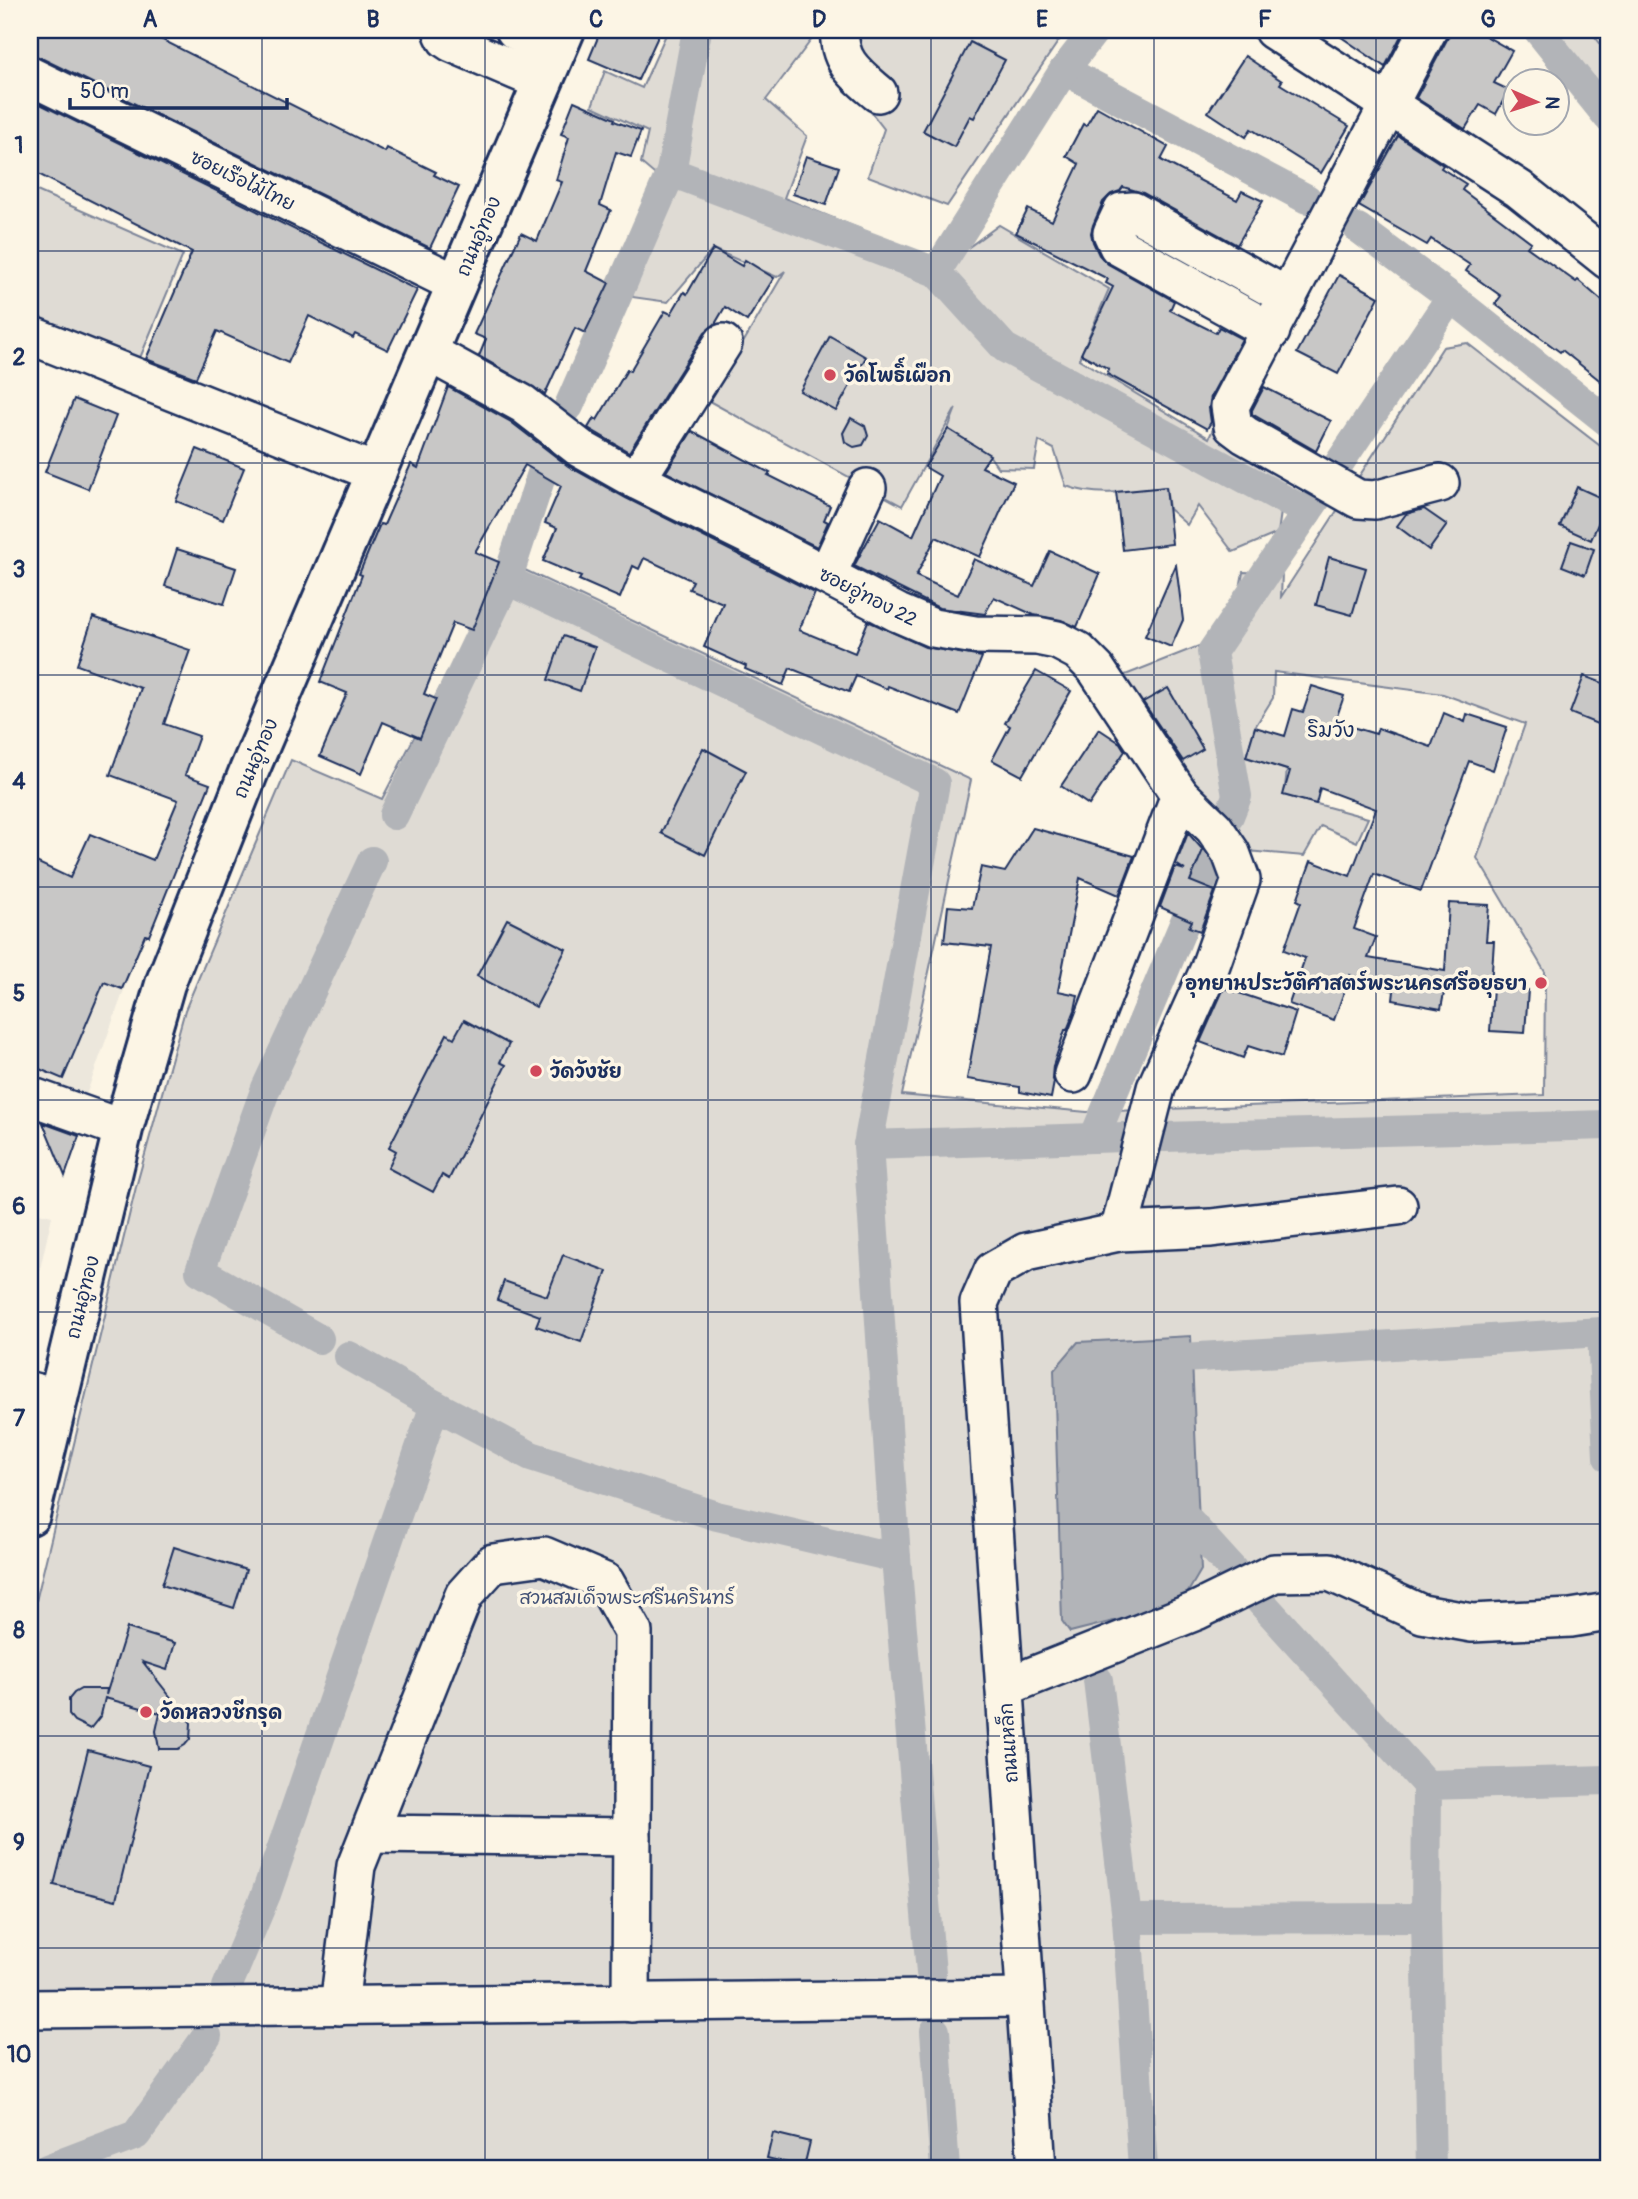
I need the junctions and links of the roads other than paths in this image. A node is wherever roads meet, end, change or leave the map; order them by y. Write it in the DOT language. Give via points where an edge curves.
graph roads {
  1 [pos="444,30"];
  2 [pos="515,30"];
  3 [pos="839,30"];
  4 [pos="1273,30"];
  5 [pos="1428,30"];
  6 [pos="555,54"];
  7 [pos="30,76"];
  8 [pos="878,93"];
  9 [pos="1389,106"];
  10 [pos="1608,260"];
  11 [pos="457,284"];
  12 [pos="1288,297"];
  13 [pos="1271,331"];
  14 [pos="30,335"];
  15 [pos="723,343"];
  16 [pos="428,352"];
  17 [pos="377,473"];
  18 [pos="636,480"];
  19 [pos="1440,483"];
  20 [pos="867,488"];
  21 [pos="827,575"];
  22 [pos="1180,795"];
  23 [pos="1073,1074"];
  24 [pos="30,1096"];
  25 [pos="123,1129"];
  26 [pos="1398,1206"];
  27 [pos="1119,1232"];
  28 [pos="44,1394"];
  29 [pos="30,1515"];
  30 [pos="1608,1612"];
  31 [pos="1005,1688"];
  32 [pos="369,1834"];
  33 [pos="632,1837"];
  34 [pos="1025,1998"];
  35 [pos="631,2003"];
  36 [pos="340,2006"];
  37 [pos="30,2009"];
  38 [pos="1037,2169"];
  1 -- 6 [label="street" via="452,43"];
  2 -- 6 [label="street"];
  3 -- 8 [label="street" via="849,67"];
  4 -- 9 [label="street"];
  5 -- 9 [label="street"];
  6 -- 11 [label="main road, ถนนอู่ทอง"];
  7 -- 11 [label="street, ซอยเรือไม้ไทย"];
  9 -- 10 [label="street" via="1519,189"];
  9 -- 12 [label="street"];
  11 -- 16 [label="main road, ถนนอู่ทอง"];
  12 -- 13 [label="street"];
  12 -- 13 [label="street" via="1133,211 1122,212 1112,233 1118,246"];
  13 -- 19 [label="street" via="1230,406 1233,426 1358,499 1374,500"];
  14 -- 17 [label="street"];
  15 -- 18 [label="street"];
  16 -- 17 [label="main road, ถนนอู่ทอง"];
  16 -- 18 [label="street, ซอยอู่ทอง 22" via="523,404 581,449"];
  17 -- 25 [label="main road, ถนนอู่ทอง" via="164,984"];
  18 -- 21 [label="street, ซอยอู่ทอง 22"];
  20 -- 21 [label="street"];
  21 -- 22 [label="street, ซอยอู่ทอง 22" via="933,628 975,635 1037,636 1078,650 1096,669"];
  22 -- 23 [label="street"];
  22 -- 27 [label="street, ซอยอู่ทอง 22" via="1214,828 1231,853 1241,880 1209,970 1156,1088"];
  24 -- 25 [label="street"];
  25 -- 28 [label="main road, ถนนอู่ทอง"];
  26 -- 27 [label="street, ถนนเหล็ก" via="1211,1228"];
  27 -- 31 [label="street, ถนนเหล็ก" via="1026,1252 993,1271 979,1303"];
  28 -- 29 [label="main road, ถนนอู่ทอง"];
  30 -- 31 [label="street" via="1472,1623 1422,1614 1330,1572 1274,1573 1196,1611"];
  31 -- 34 [label="street, ถนนเหล็ก"];
  32 -- 33 [label="street"];
  32 -- 33 [label="street" via="464,1595 493,1563 544,1556 605,1582 633,1632"];
  32 -- 36 [label="street" via="356,1866"];
  33 -- 35 [label="street"];
  34 -- 35 [label="street"];
  34 -- 38 [label="street, ถนนเหล็ก"];
  35 -- 36 [label="street"];
  36 -- 37 [label="street"];
}
